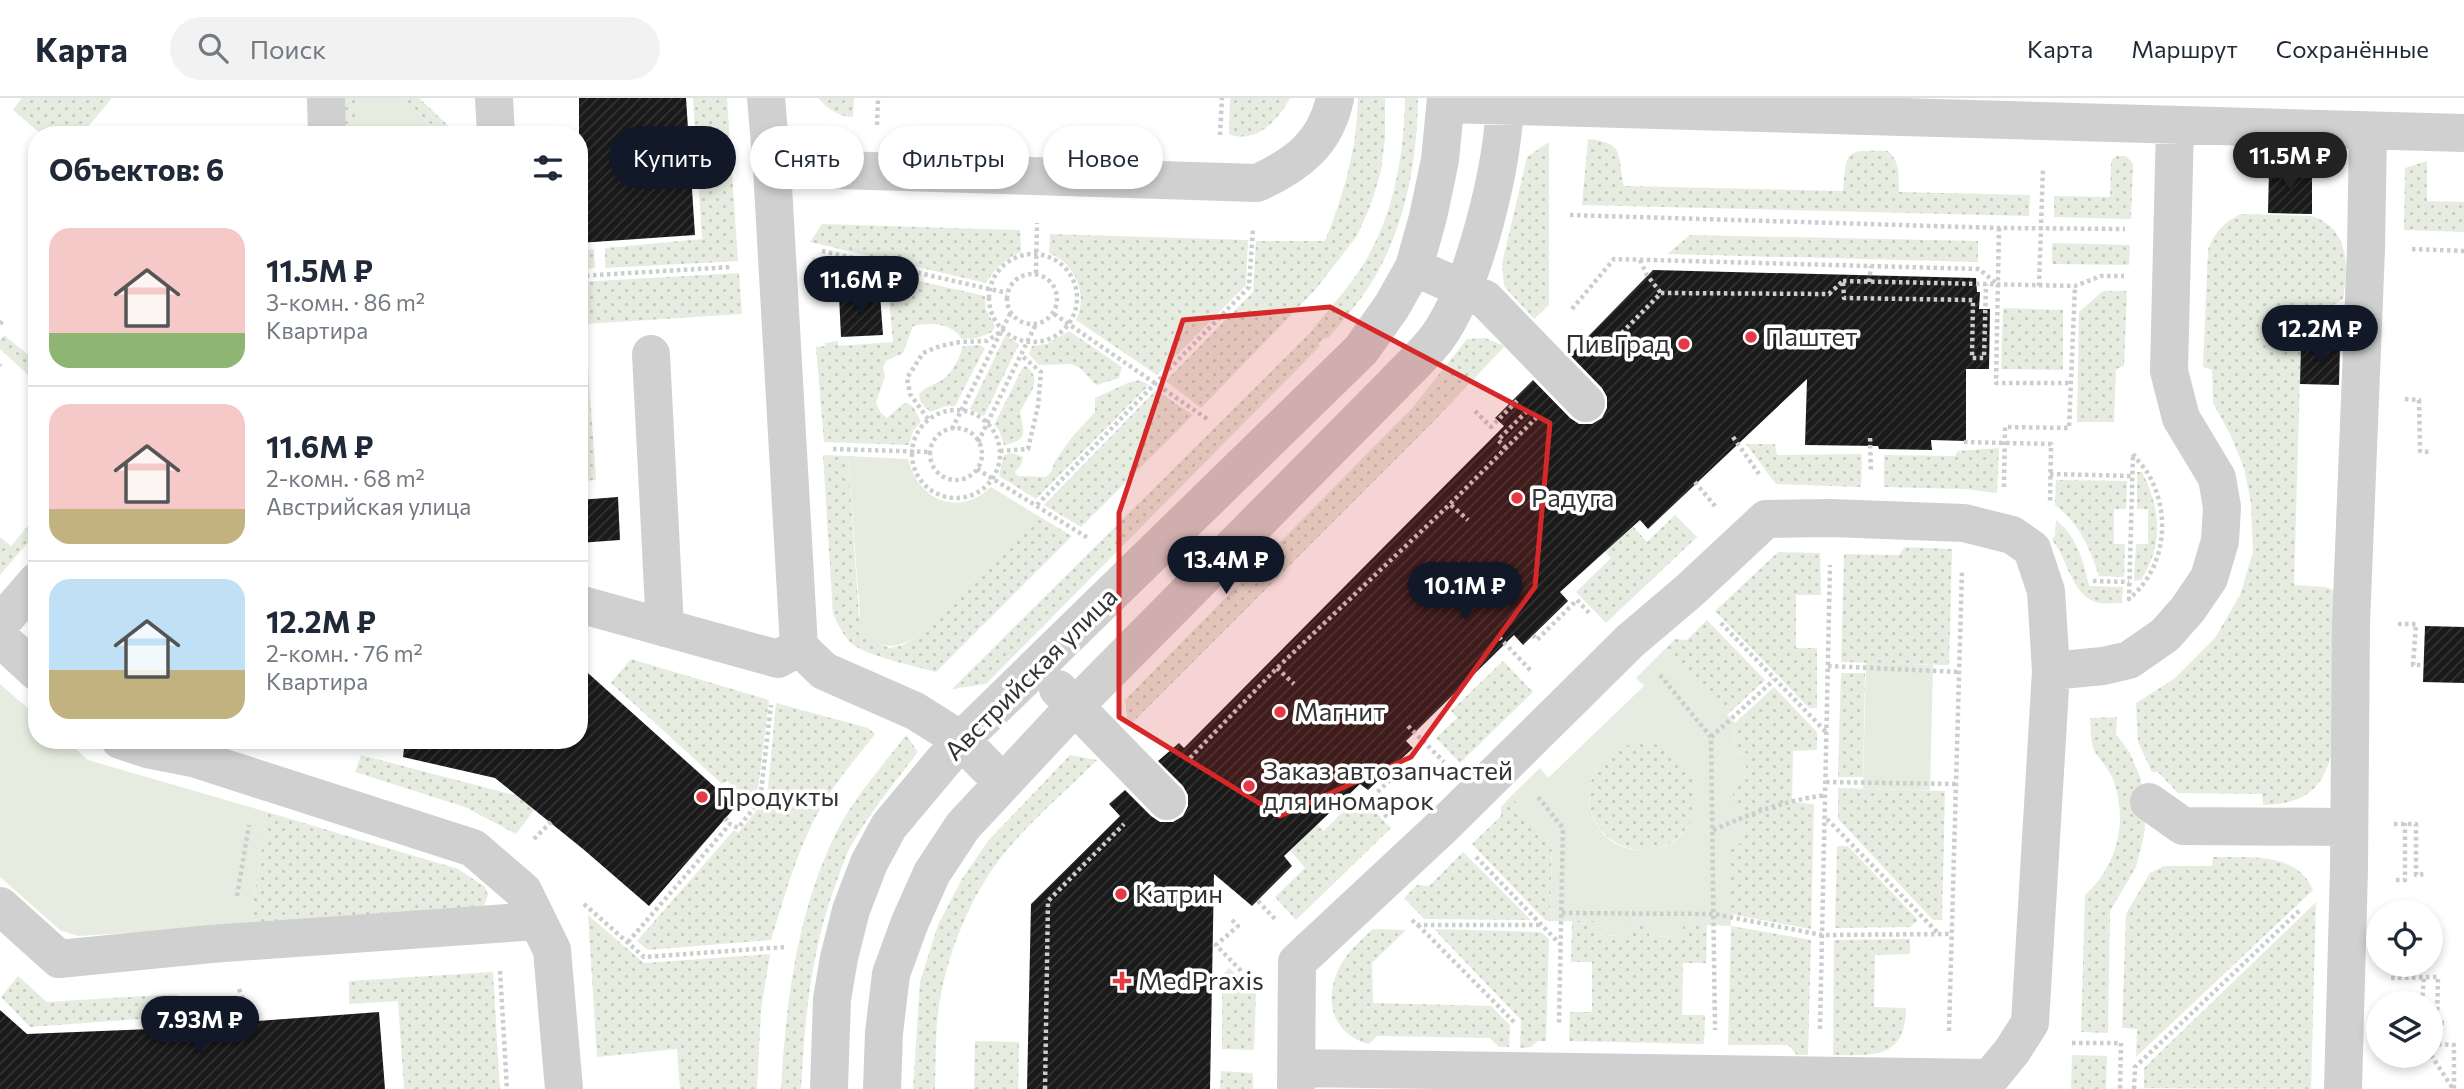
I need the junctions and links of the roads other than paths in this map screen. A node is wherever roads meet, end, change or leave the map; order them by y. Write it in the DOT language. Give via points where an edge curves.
graph roads {
  1 [pos="326,98"];
  2 [pos="494,98"];
  3 [pos="766,98"];
  4 [pos="1335,98"];
  5 [pos="1446,101"];
  6 [pos="1505,102"];
  7 [pos="2175,125"];
  8 [pos="327,126"];
  9 [pos="496,126"];
  10 [pos="768,126"];
  11 [pos="2368,131"];
  12 [pos="2464,133"];
  13 [pos="864,171"];
  14 [pos="773,189"];
  15 [pos="1414,267"];
  16 [pos="1464,290"];
  17 [pos="651,354"];
  18 [pos="1586,403"];
  19 [pos="28,591"];
  20 [pos="588,607"];
  21 [pos="0,624"];
  22 [pos="665,628"];
  23 [pos="0,638"];
  24 [pos="788,653"];
  25 [pos="28,664"];
  26 [pos="1036,667"];
  27 [pos="2051,671"];
  28 [pos="1075,706"];
  29 [pos="961,740"];
  30 [pos="147,749"];
  31 [pos="1003,783"];
  32 [pos="2148,802"];
  33 [pos="1150,808"];
  34 [pos="2348,827"];
  35 [pos="0,906"];
  36 [pos="537,921"];
  37 [pos="1296,1079"];
  38 [pos="564,1089"];
  39 [pos="829,1089"];
  40 [pos="882,1089"];
  41 [pos="2343,1089"];
  1 -- 8 [label="street"];
  2 -- 9 [label="street"];
  3 -- 10 [label="street"];
  4 -- 13 [label="street" via="1328,122 1311,150 1282,172 1257,183"];
  5 -- 6 [label="street"];
  5 -- 15 [label="street, Австрийская улица" via="1440,160"];
  6 -- 7 [label="street"];
  6 -- 16 [label="street, Австрийская улица" via="1497,171"];
  7 -- 11 [label="street"];
  7 -- 27 [label="street" via="2169,371 2181,418 2217,478 2222,507 2220,541 2208,578 2165,635 2129,660"];
  11 -- 12 [label="street"];
  11 -- 34 [label="street"];
  14 -- 24 [label="street"];
  15 -- 16 [label="street"];
  15 -- 26 [label="street, Австрийская улица" via="1361,350"];
  16 -- 18 [label="street" via="1485,299"];
  16 -- 28 [label="street, Австрийская улица" via="1437,338 1402,376"];
  17 -- 22 [label="street"];
  19 -- 21 [label="street"];
  20 -- 22 [label="street"];
  22 -- 24 [label="street"];
  23 -- 25 [label="street"];
  24 -- 29 [label="street" via="915,711"];
  26 -- 28 [label="street"];
  26 -- 29 [label="street, Австрийская улица"];
  27 -- 37 [label="street" via="2030,1023 1990,1078"];
  27 -- 37 [label="street" via="2046,591 2032,550 2012,535 1981,527 1766,519 1630,641 1297,962"];
  28 -- 31 [label="street, Австрийская улица"];
  28 -- 33 [label="street"];
  29 -- 31 [label="street"];
  29 -- 39 [label="street, Австрийская улица" via="889,826 851,910 832,999"];
  30 -- 36 [label="street" via="193,758 473,848 523,891"];
  31 -- 40 [label="street, Австрийская улица" via="963,826 932,873 910,922 891,974"];
  32 -- 34 [label="street" via="2183,826"];
  34 -- 41 [label="street"];
  35 -- 36 [label="street" via="60,959"];
  36 -- 38 [label="street" via="552,950"];
}
